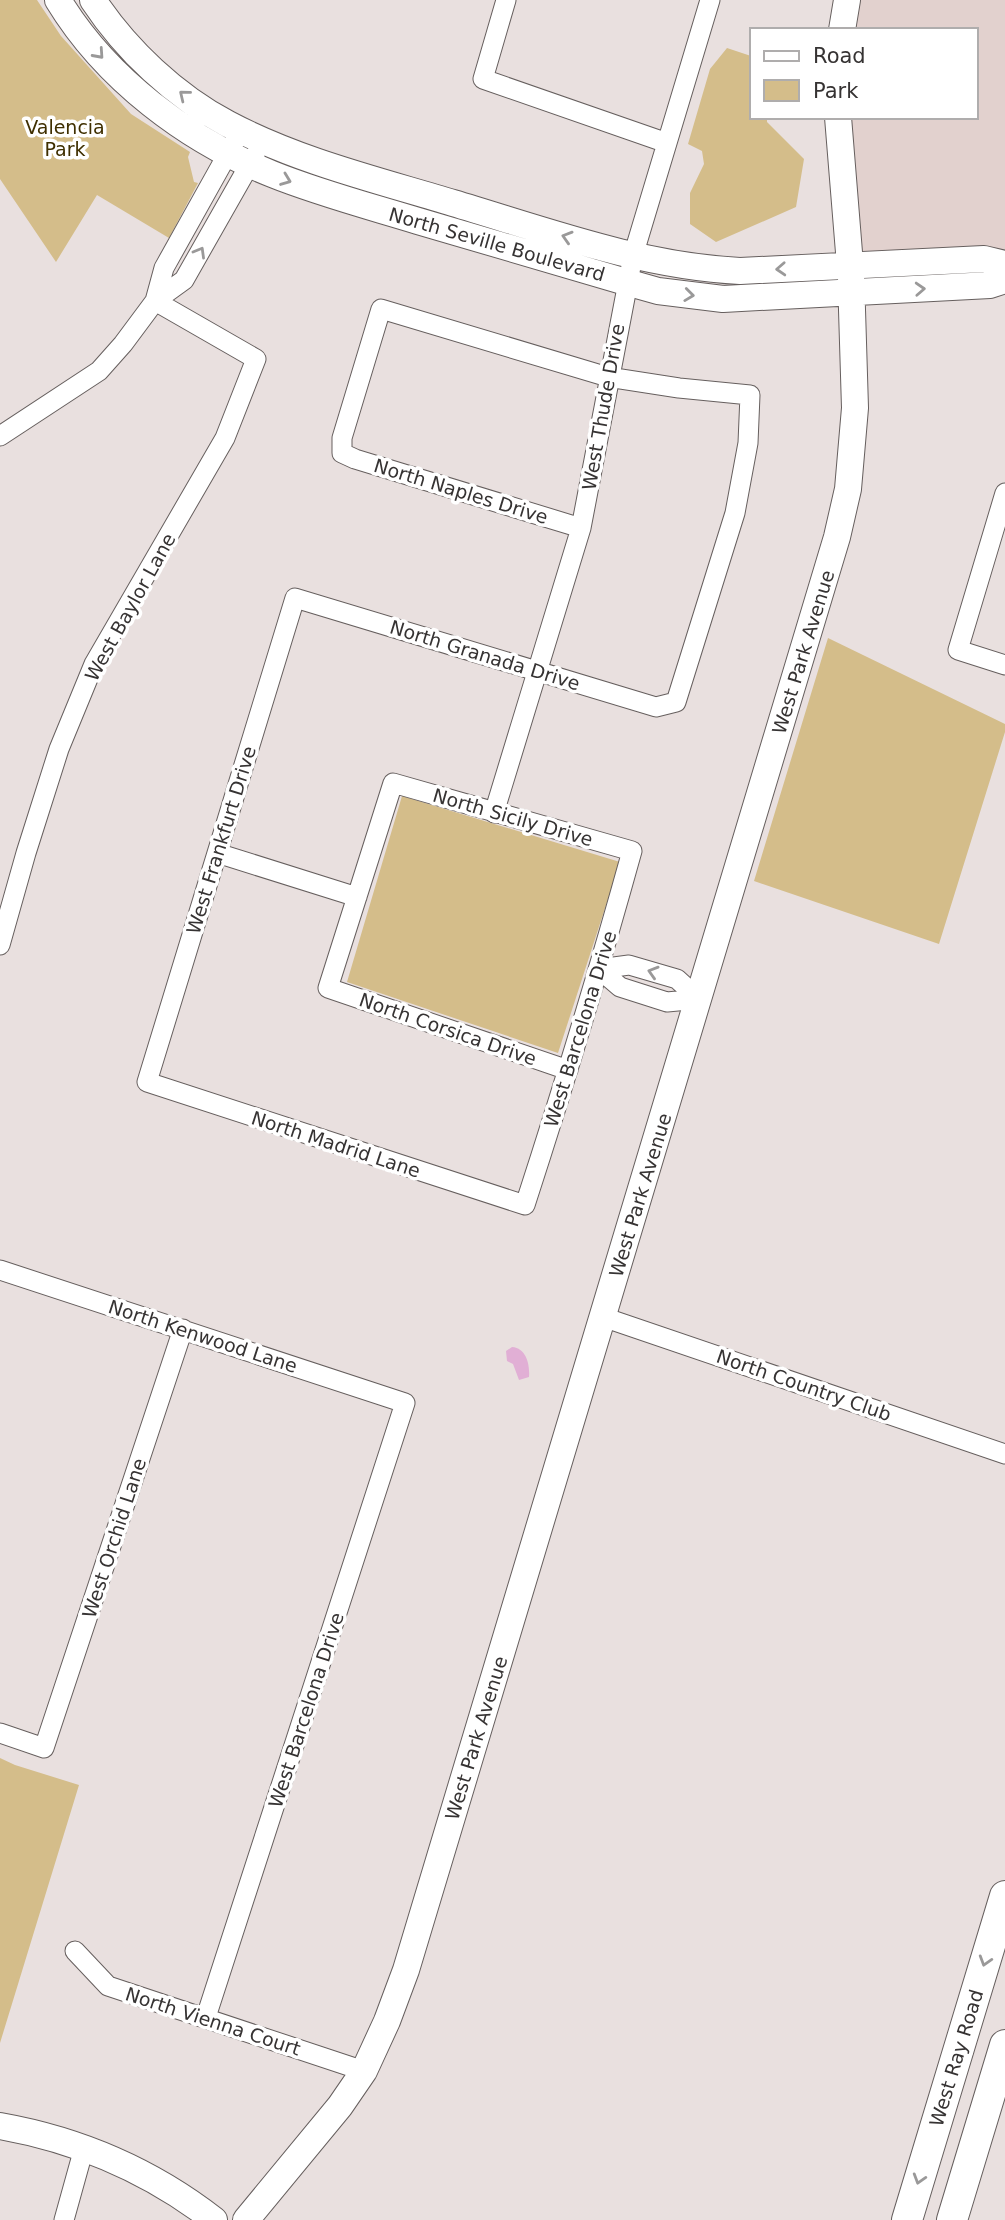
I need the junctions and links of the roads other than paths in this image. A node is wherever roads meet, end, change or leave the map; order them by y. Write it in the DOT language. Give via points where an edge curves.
graph roads {
  1 [pos="58,0"];
  2 [pos="93,0"];
  3 [pos="506,0"];
  4 [pos="710,0"];
  5 [pos="847,0"];
  6 [pos="842,28"];
  7 [pos="838,119"];
  8 [pos="252,136"];
  9 [pos="667,143"];
  10 [pos="239,160"];
  11 [pos="632,256"];
  12 [pos="1005,264"];
  13 [pos="849,266"];
  14 [pos="1005,280"];
  15 [pos="626,282"];
  16 [pos="852,292"];
  17 [pos="155,301"];
  18 [pos="608,377"];
  19 [pos="0,436"];
  20 [pos="1005,493"];
  21 [pos="581,528"];
  22 [pos="295,598"];
  23 [pos="1005,665"];
  24 [pos="538,671"];
  25 [pos="494,813"];
  26 [pos="632,851"];
  27 [pos="217,853"];
  28 [pos="357,897"];
  29 [pos="0,945"];
  30 [pos="599,968"];
  31 [pos="699,999"];
  32 [pos="568,1070"];
  33 [pos="147,1082"];
  34 [pos="525,1205"];
  35 [pos="0,1270"];
  36 [pos="603,1317"];
  37 [pos="183,1329"];
  38 [pos="405,1404"];
  39 [pos="1005,1454"];
  40 [pos="0,1733"];
  41 [pos="1005,1896"];
  42 [pos="75,1951"];
  43 [pos="206,2017"];
  44 [pos="1005,2045"];
  45 [pos="364,2071"];
  46 [pos="0,2126"];
  47 [pos="84,2148"];
  48 [pos="64,2220"];
  49 [pos="214,2220"];
  50 [pos="246,2220"];
  51 [pos="907,2220"];
  52 [pos="952,2220"];
  1 -- 10 [label="street, North Seville Boulevard, one-way" via="84,37 142,97"];
  8 -- 2 [label="street, North Seville Boulevard, one-way" via="194,103 160,76 124,41"];
  3 -- 9 [label="street" via="483,79"];
  4 -- 9 [label="street, West Thude Drive"];
  5 -- 6 [label="street"];
  7 -- 13 [label="street, West Park Avenue"];
  8 -- 10 [label="street"];
  11 -- 8 [label="street, North Seville Boulevard, one-way" via="347,171"];
  9 -- 11 [label="street, West Thude Drive"];
  10 -- 15 [label="street, North Seville Boulevard, one-way" via="340,198"];
  10 -- 17 [label="street" via="164,268"];
  13 -- 11 [label="street, North Seville Boulevard, one-way" via="740,271 700,269"];
  11 -- 15 [label="street, West Thude Drive"];
  12 -- 13 [label="street, North Seville Boulevard" via="984,259"];
  13 -- 16 [label="street, West Park Avenue"];
  16 -- 14 [label="street, North Seville Boulevard, one-way" via="990,285"];
  15 -- 16 [label="street, North Seville Boulevard, one-way" via="723,299"];
  15 -- 18 [label="street, West Thude Drive"];
  16 -- 31 [label="street, West Park Avenue" via="855,408 848,489"];
  17 -- 19 [label="street" via="99,371"];
  17 -- 29 [label="street, West Baylor Lane" via="256,359 225,438 94,664 59,749"];
  18 -- 21 [label="street, West Thude Drive"];
  18 -- 21 [label="street, North Naples Drive" via="381,309 342,439 342,453 355,459"];
  18 -- 24 [label="street, North Granada Drive" via="750,395 748,443 735,513 676,702 656,707"];
  20 -- 23 [label="street" via="958,650"];
  21 -- 24 [label="street, West Thude Drive"];
  22 -- 24 [label="street, North Granada Drive"];
  22 -- 27 [label="street, West Frankfurt Drive"];
  24 -- 25 [label="street, West Thude Drive"];
  25 -- 26 [label="street, North Sicily Drive"];
  25 -- 28 [label="street, North Sicily Drive" via="393,783"];
  26 -- 30 [label="street, West Barcelona Drive"];
  27 -- 28 [label="street"];
  27 -- 33 [label="street, West Frankfurt Drive"];
  28 -- 32 [label="street, North Corsica Drive" via="328,988"];
  30 -- 31 [label="street" via="620,986 667,1002"];
  30 -- 32 [label="street, West Barcelona Drive"];
  31 -- 36 [label="street, West Park Avenue"];
  32 -- 34 [label="street, West Barcelona Drive"];
  33 -- 34 [label="street, North Madrid Lane"];
  35 -- 37 [label="street, North Kenwood Lane"];
  36 -- 39 [label="street, North Country Club"];
  36 -- 45 [label="street, West Park Avenue" via="406,1970"];
  37 -- 38 [label="street, North Kenwood Lane"];
  37 -- 40 [label="street, West Orchid Lane" via="44,1748"];
  38 -- 43 [label="street, West Barcelona Drive"];
  41 -- 51 [label="main road, West Ray Road, one-way"];
  42 -- 43 [label="street, North Vienna Court" via="108,1986"];
  43 -- 45 [label="street, North Vienna Court"];
  44 -- 52 [label="main road"];
  45 -- 50 [label="street, West Park Avenue"];
  46 -- 47 [label="street"];
  47 -- 48 [label="street"];
  47 -- 49 [label="street" via="160,2182"];
}
